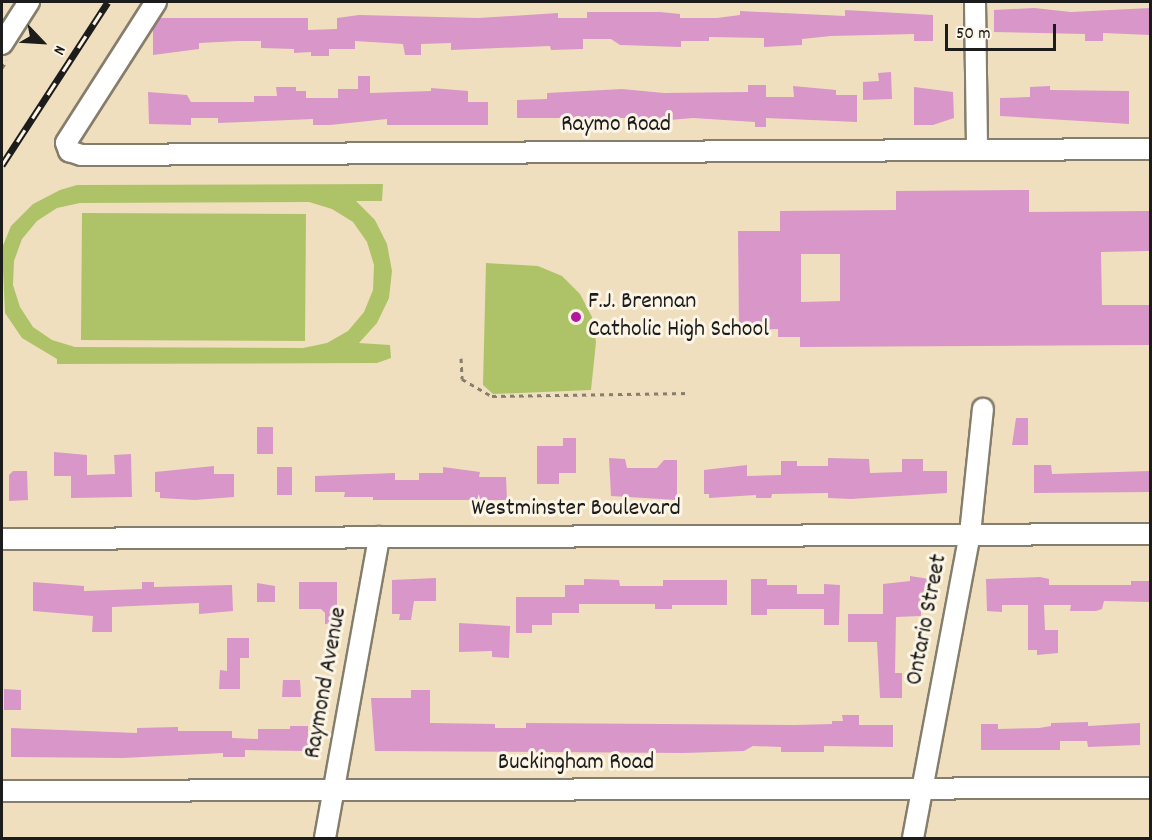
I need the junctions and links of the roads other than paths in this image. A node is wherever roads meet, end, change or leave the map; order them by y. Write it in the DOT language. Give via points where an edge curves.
graph roads {
  1 [pos="29,2"];
  2 [pos="156,2"];
  3 [pos="975,2"];
  4 [pos="4,35"];
  5 [pos="977,149"];
  6 [pos="1150,149"];
  7 [pos="983,409"];
  8 [pos="970,534"];
  9 [pos="1150,534"];
  10 [pos="380,537"];
  11 [pos="2,538"];
  12 [pos="922,788"];
  13 [pos="1150,788"];
  14 [pos="334,790"];
  15 [pos="2,791"];
  16 [pos="325,838"];
  17 [pos="913,838"];
  1 -- 4 [label="street"];
  2 -- 5 [label="street, Raymo Road" via="66,142 69,151 81,155"];
  3 -- 5 [label="street"];
  5 -- 6 [label="street, Raymo Road"];
  7 -- 8 [label="street, Ontario Street"];
  8 -- 9 [label="street, Westminster Boulevard"];
  8 -- 10 [label="street, Westminster Boulevard"];
  8 -- 12 [label="street, Ontario Street"];
  10 -- 11 [label="street, Westminster Boulevard"];
  10 -- 14 [label="street, Raymond Avenue"];
  12 -- 13 [label="street, Buckingham Road"];
  12 -- 14 [label="street, Buckingham Road"];
  12 -- 17 [label="street, Ontario Street"];
  14 -- 15 [label="street, Buckingham Road"];
  14 -- 16 [label="street, Raymond Avenue"];
}
